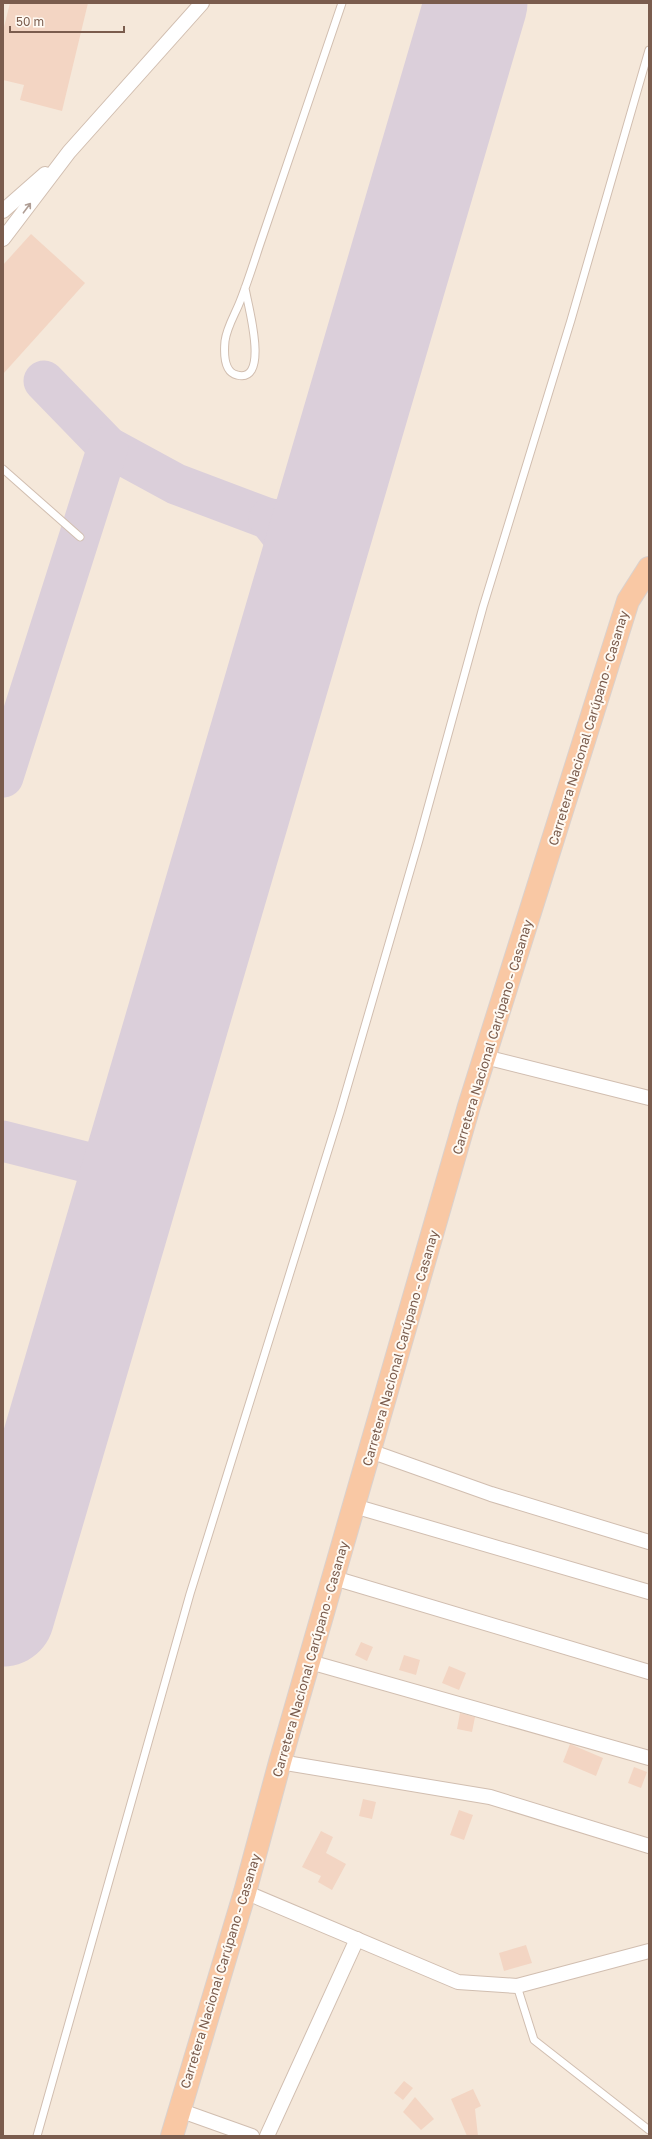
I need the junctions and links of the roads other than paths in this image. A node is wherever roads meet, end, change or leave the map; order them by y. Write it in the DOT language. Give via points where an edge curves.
graph roads {
  1 [pos="202,3"];
  2 [pos="342,3"];
  3 [pos="649,50"];
  4 [pos="69,152"];
  5 [pos="3,211"];
  6 [pos="3,239"];
  7 [pos="245,288"];
  8 [pos="3,469"];
  9 [pos="80,537"];
  10 [pos="649,568"];
  11 [pos="485,1057"];
  12 [pos="649,1098"];
  13 [pos="370,1451"];
  14 [pos="354,1506"];
  15 [pos="649,1542"];
  16 [pos="334,1578"];
  17 [pos="649,1592"];
  18 [pos="310,1662"];
  19 [pos="649,1672"];
  20 [pos="649,1758"];
  21 [pos="280,1762"];
  22 [pos="649,1846"];
  23 [pos="244,1892"];
  24 [pos="358,1939"];
  25 [pos="649,1951"];
  26 [pos="517,1986"];
  27 [pos="178,2110"];
  28 [pos="649,2130"];
  29 [pos="36,2136"];
  30 [pos="172,2136"];
  31 [pos="252,2136"];
  32 [pos="267,2136"];
  1 -- 4 [label="street"];
  2 -- 7 [label="lane"];
  3 -- 29 [label="lane" via="571,320 482,607 419,840 340,1112 190,1594"];
  4 -- 5 [label="street"];
  6 -- 4 [label="street, one-way"];
  7 -- 7 [label="lane" via="225,340 226,364 231,373 237,376 244,375 253,367 256,357 256,344"];
  8 -- 9 [label="lane"];
  10 -- 11 [label="highway, Carretera Nacional Carúpano - Casanay" via="628,601"];
  11 -- 12 [label="street"];
  11 -- 13 [label="highway, Carretera Nacional Carúpano - Casanay"];
  13 -- 14 [label="highway, Carretera Nacional Carúpano - Casanay"];
  13 -- 15 [label="street" via="491,1494"];
  14 -- 16 [label="highway, Carretera Nacional Carúpano - Casanay"];
  14 -- 17 [label="street"];
  16 -- 18 [label="highway, Carretera Nacional Carúpano - Casanay"];
  16 -- 19 [label="street"];
  18 -- 20 [label="street"];
  18 -- 21 [label="highway, Carretera Nacional Carúpano - Casanay"];
  21 -- 22 [label="street" via="490,1797"];
  21 -- 23 [label="highway, Carretera Nacional Carúpano - Casanay"];
  23 -- 24 [label="street"];
  23 -- 27 [label="highway, Carretera Nacional Carúpano - Casanay"];
  24 -- 26 [label="street" via="458,1982"];
  24 -- 32 [label="street"];
  25 -- 26 [label="street"];
  26 -- 28 [label="lane" via="534,2040"];
  27 -- 30 [label="highway, Carretera Nacional Carúpano - Casanay"];
  27 -- 31 [label="street"];
}
